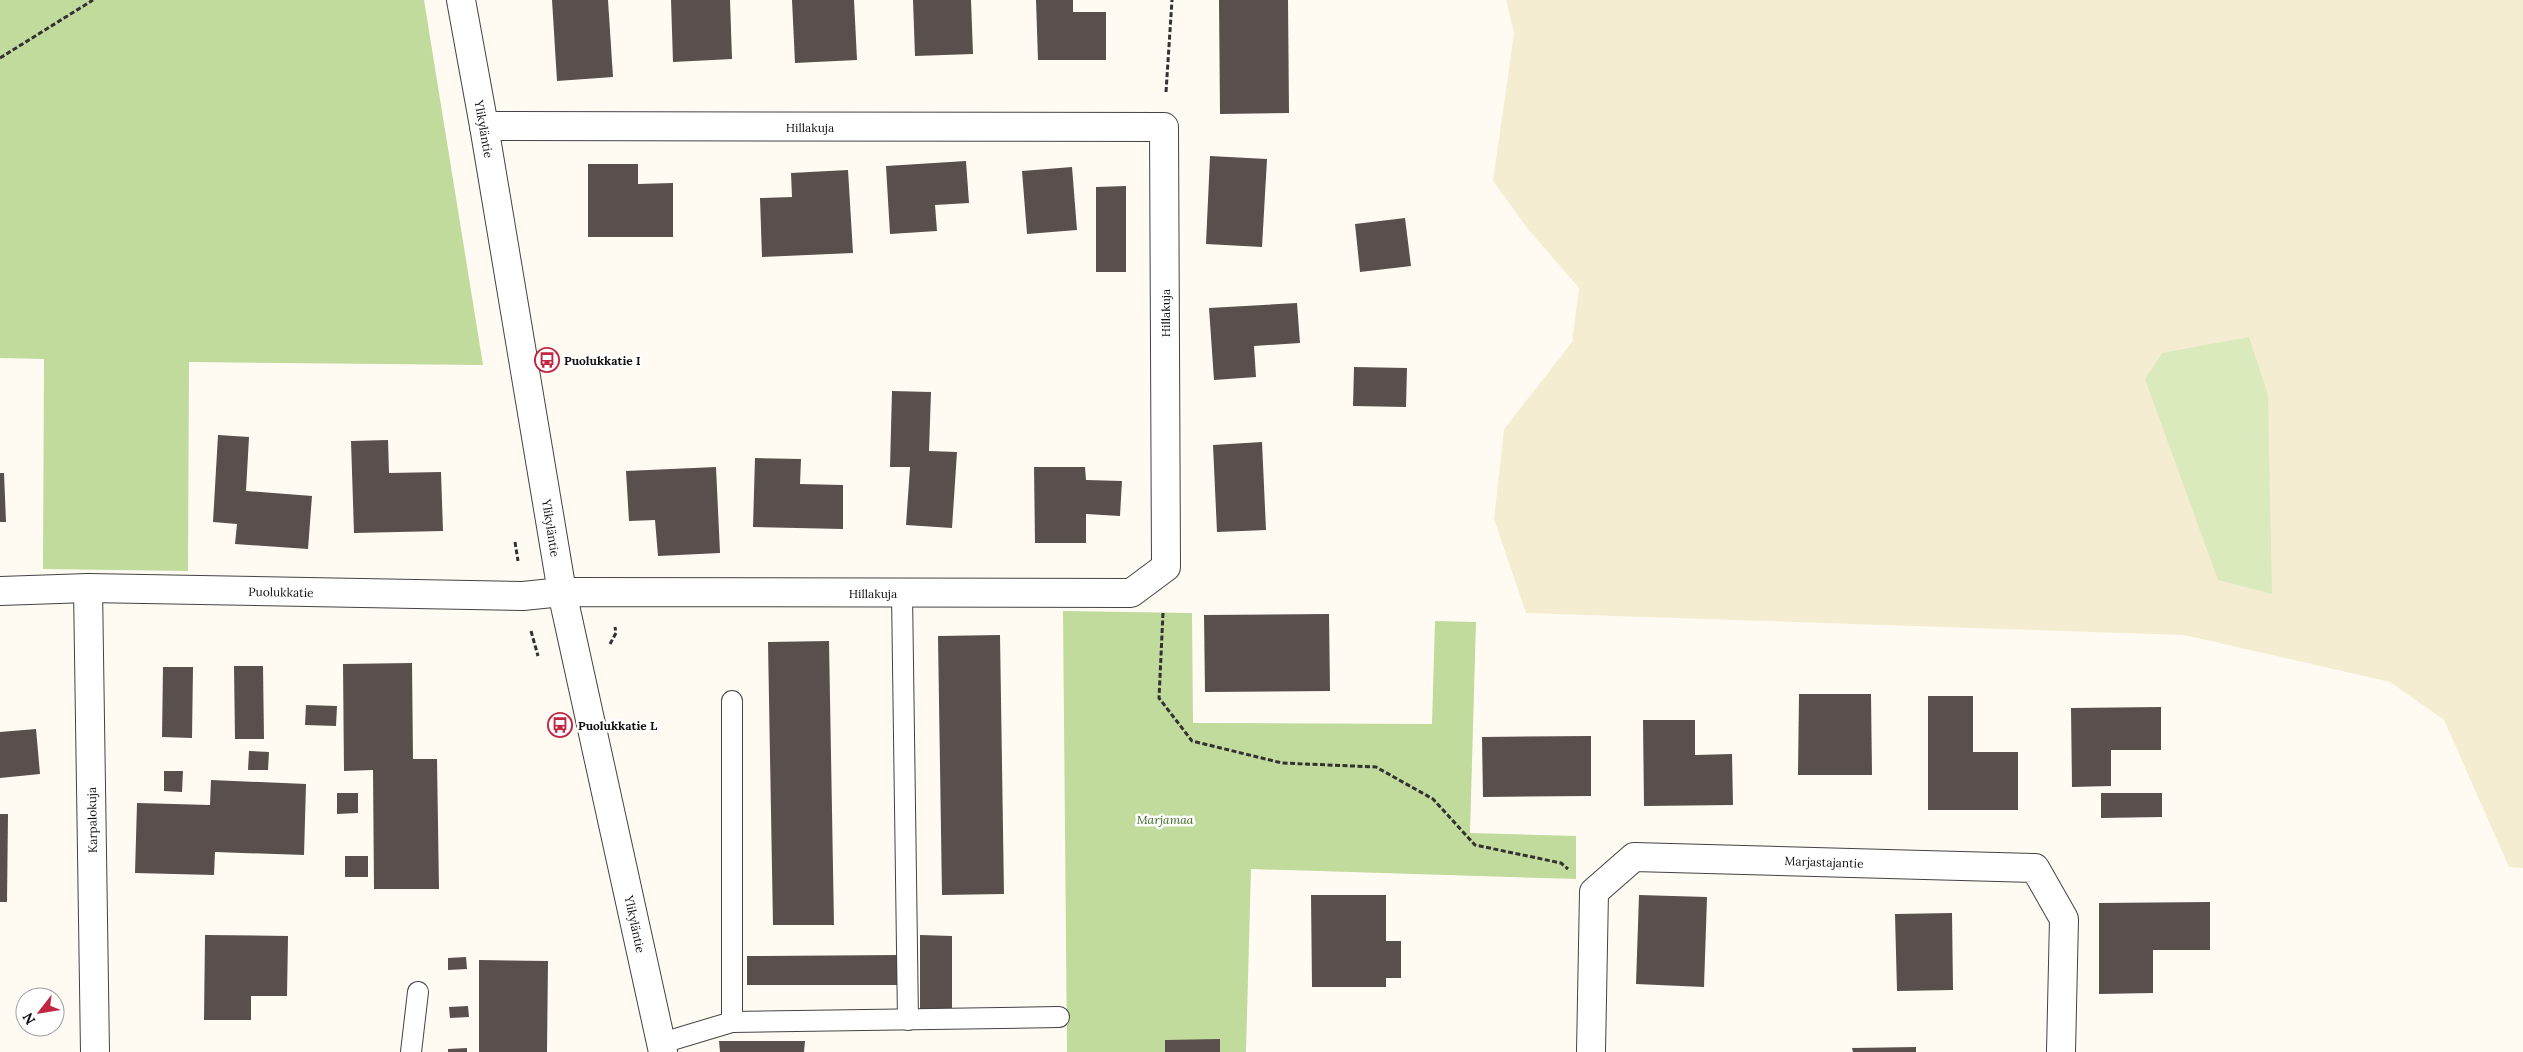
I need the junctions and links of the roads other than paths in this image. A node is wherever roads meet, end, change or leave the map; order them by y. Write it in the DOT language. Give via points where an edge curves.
graph roads {
  1 [pos="461,0"];
  2 [pos="484,126"];
  3 [pos="88,588"];
  4 [pos="0,591"];
  5 [pos="562,592"];
  6 [pos="902,593"];
  7 [pos="732,701"];
  8 [pos="418,992"];
  9 [pos="1060,1018"];
  10 [pos="908,1020"];
  11 [pos="732,1022"];
  12 [pos="662,1048"];
  13 [pos="95,1052"];
  14 [pos="411,1052"];
  15 [pos="1591,1052"];
  16 [pos="2061,1052"];
  1 -- 2 [label="street, Ylikyläntie"];
  2 -- 5 [label="street, Ylikyläntie"];
  2 -- 6 [label="street, Hillakuja" via="1164,127 1166,567 1131,593"];
  3 -- 4 [label="street, Puolukkatie"];
  3 -- 5 [label="street, Puolukkatie" via="523,596"];
  3 -- 13 [label="street, Karpalokuja"];
  5 -- 6 [label="street, Hillakuja"];
  5 -- 12 [label="street, Ylikyläntie"];
  6 -- 10 [label="lane"];
  7 -- 11 [label="lane"];
  8 -- 14 [label="lane"];
  9 -- 10 [label="lane"];
  10 -- 11 [label="lane"];
  11 -- 12 [label="lane"];
  15 -- 16 [label="street, Marjastajantie" via="1594,892 1634,857 2035,868 2064,919"];
}
